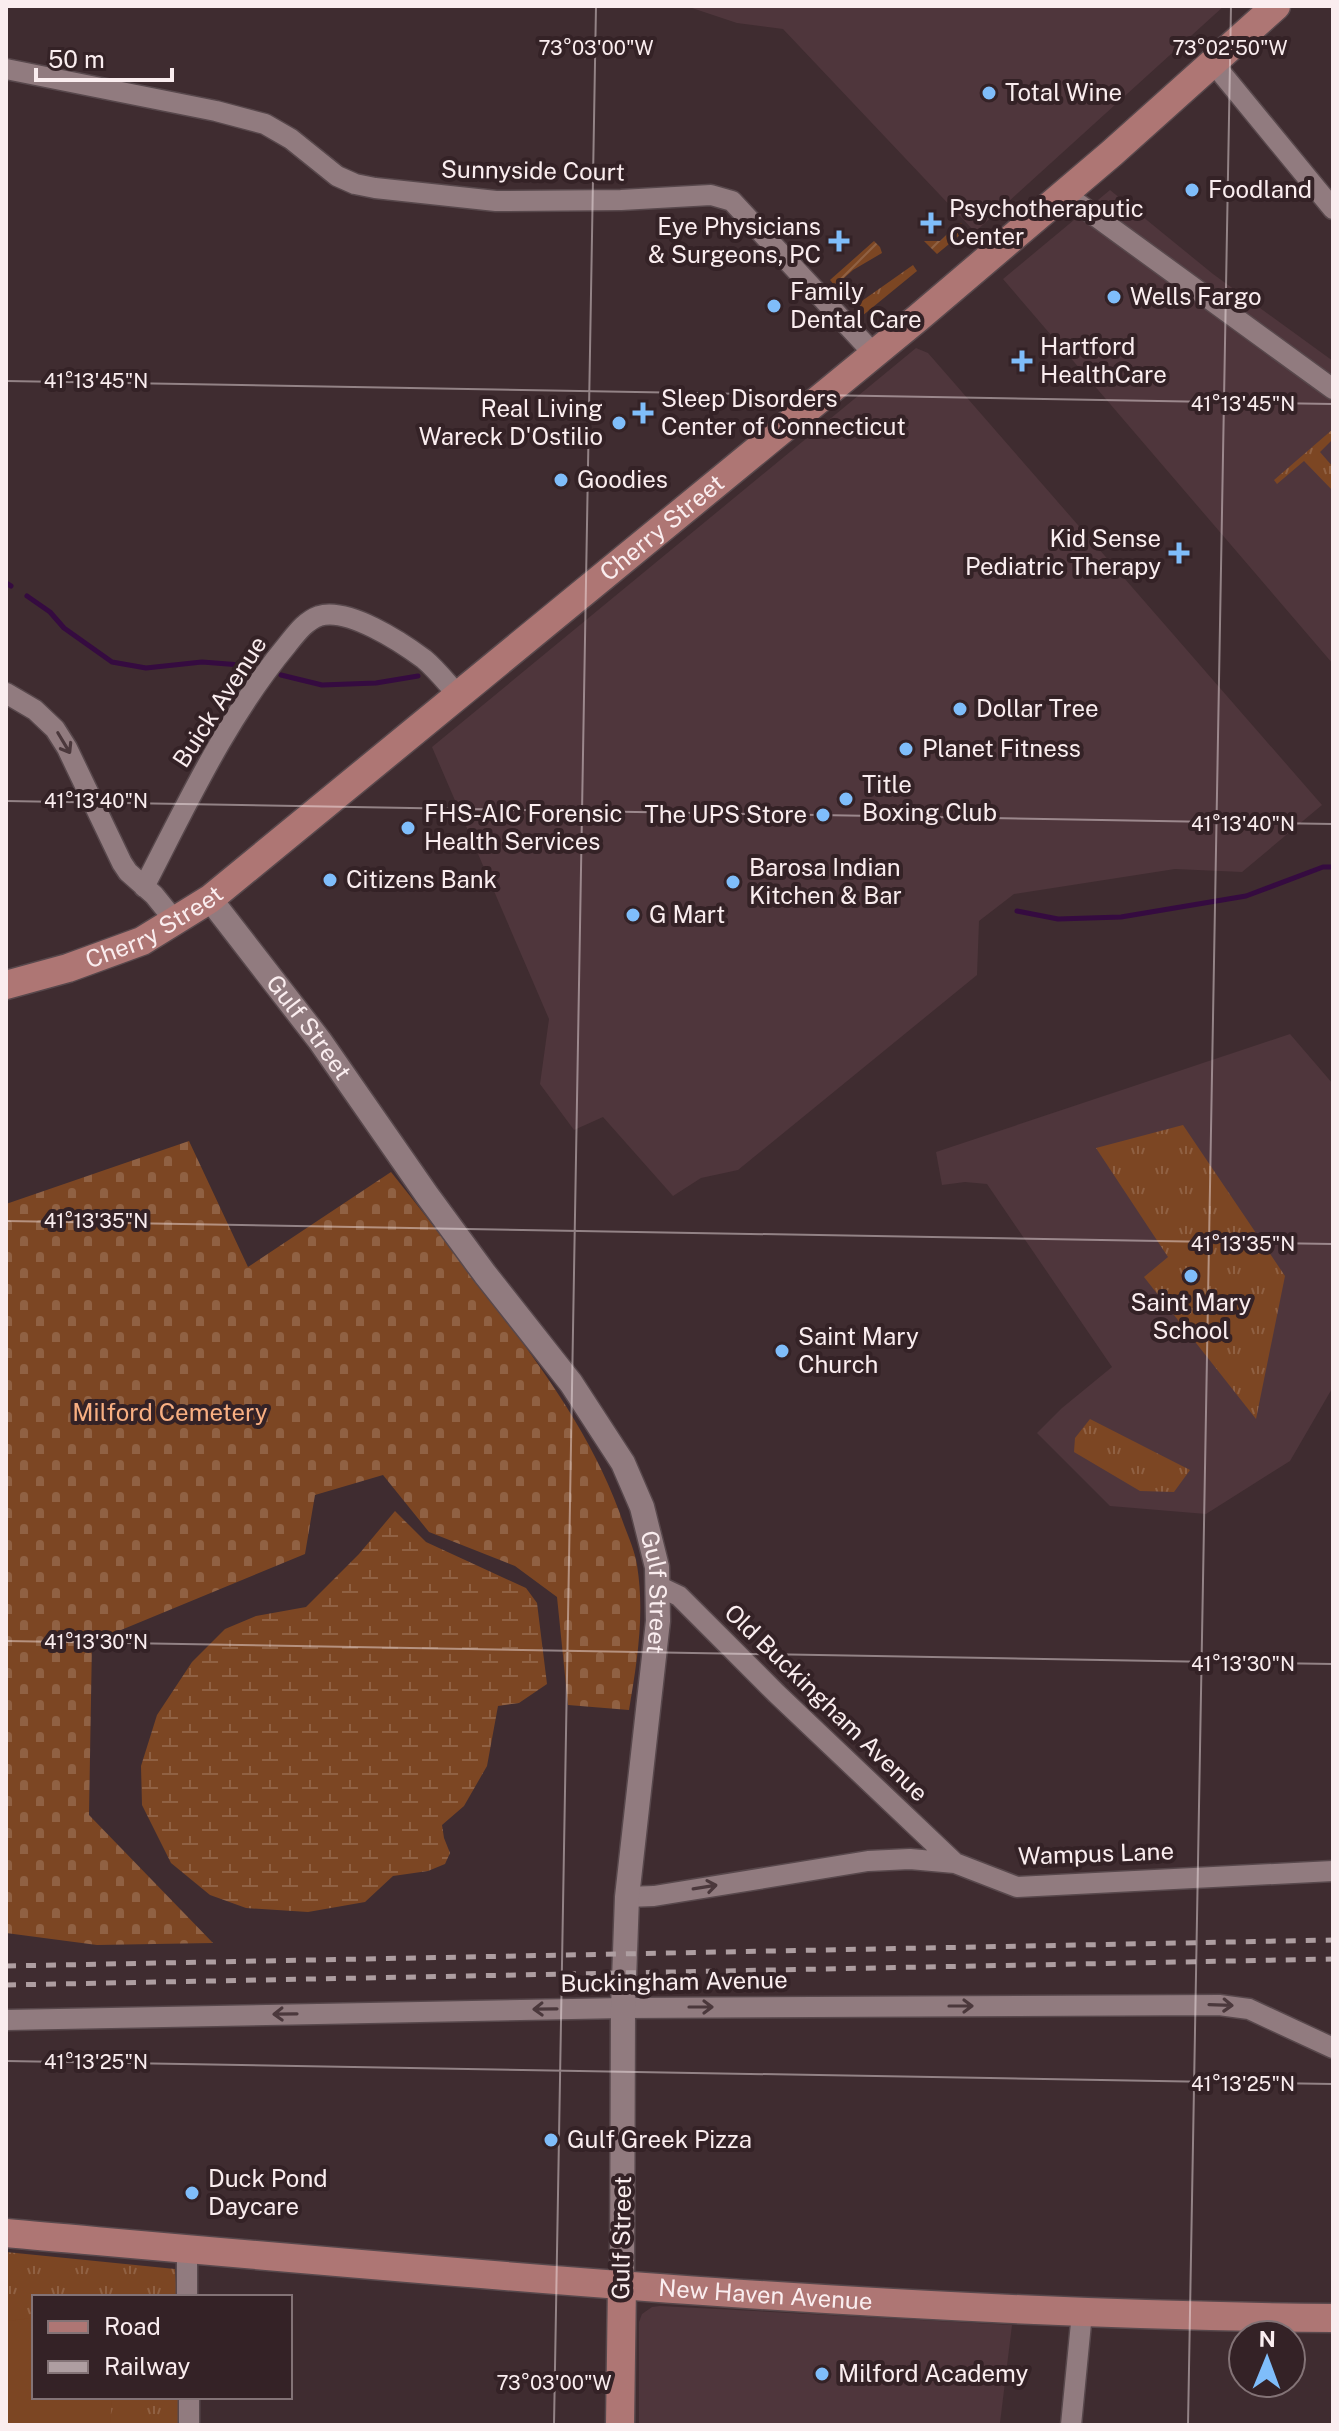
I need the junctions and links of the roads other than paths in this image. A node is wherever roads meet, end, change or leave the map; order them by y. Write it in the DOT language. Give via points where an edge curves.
graph roads {
  1 [pos="1276,6"];
  2 [pos="1214,64"];
  3 [pos="6,69"];
  4 [pos="1065,194"];
  5 [pos="1333,209"];
  6 [pos="874,354"];
  7 [pos="1333,389"];
  8 [pos="6,693"];
  9 [pos="458,695"];
  10 [pos="144,887"];
  11 [pos="210,899"];
  12 [pos="175,921"];
  13 [pos="6,985"];
  14 [pos="658,1586"];
  15 [pos="955,1863"];
  16 [pos="1333,1871"];
  17 [pos="627,1897"];
  18 [pos="623,2008"];
  19 [pos="6,2020"];
  20 [pos="1333,2048"];
  21 [pos="6,2233"];
  22 [pos="187,2250"];
  23 [pos="622,2285"];
  24 [pos="187,2295"];
  25 [pos="1082,2313"];
  26 [pos="1333,2318"];
  27 [pos="189,2399"];
  28 [pos="189,2425"];
  29 [pos="620,2425"];
  30 [pos="1071,2425"];
  1 -- 2 [label="main road, Cherry Street"];
  2 -- 4 [label="main road, Cherry Street"];
  2 -- 5 [label="street"];
  3 -- 6 [label="street, Sunnyside Court" via="265,124 337,176 375,188 496,201 726,198"];
  4 -- 6 [label="main road, Cherry Street"];
  4 -- 7 [label="street"];
  6 -- 9 [label="main road, Cherry Street"];
  8 -- 10 [label="street, one-way" via="55,729 122,863"];
  9 -- 10 [label="street, Buick Avenue" via="426,661 387,634 352,620 316,617 262,675"];
  9 -- 11 [label="main road, Cherry Street"];
  10 -- 12 [label="street"];
  11 -- 12 [label="main road, Cherry Street"];
  11 -- 14 [label="street, Gulf Street" via="566,1376 623,1463 642,1507"];
  12 -- 13 [label="main road, Cherry Street" via="142,941"];
  14 -- 15 [label="street, Old Buckingham Avenue" via="679,1596"];
  14 -- 17 [label="street, Gulf Street"];
  15 -- 16 [label="street, Wampus Lane" via="1017,1887"];
  17 -- 15 [label="street, Wampus Lane, one-way" via="868,1861"];
  17 -- 18 [label="street, Gulf Street"];
  18 -- 19 [label="street, Buckingham Avenue, one-way"];
  18 -- 20 [label="street, Buckingham Avenue, one-way" via="1219,2005 1249,2009"];
  18 -- 23 [label="street, Gulf Street"];
  21 -- 22 [label="main road, New Haven Avenue"];
  22 -- 23 [label="main road, New Haven Avenue"];
  22 -- 24 [label="street"];
  23 -- 25 [label="main road, New Haven Avenue"];
  23 -- 29 [label="main road, Gulf Street"];
  25 -- 26 [label="main road, New Haven Avenue"];
  25 -- 30 [label="street"];
  27 -- 28 [label="street"];
}
